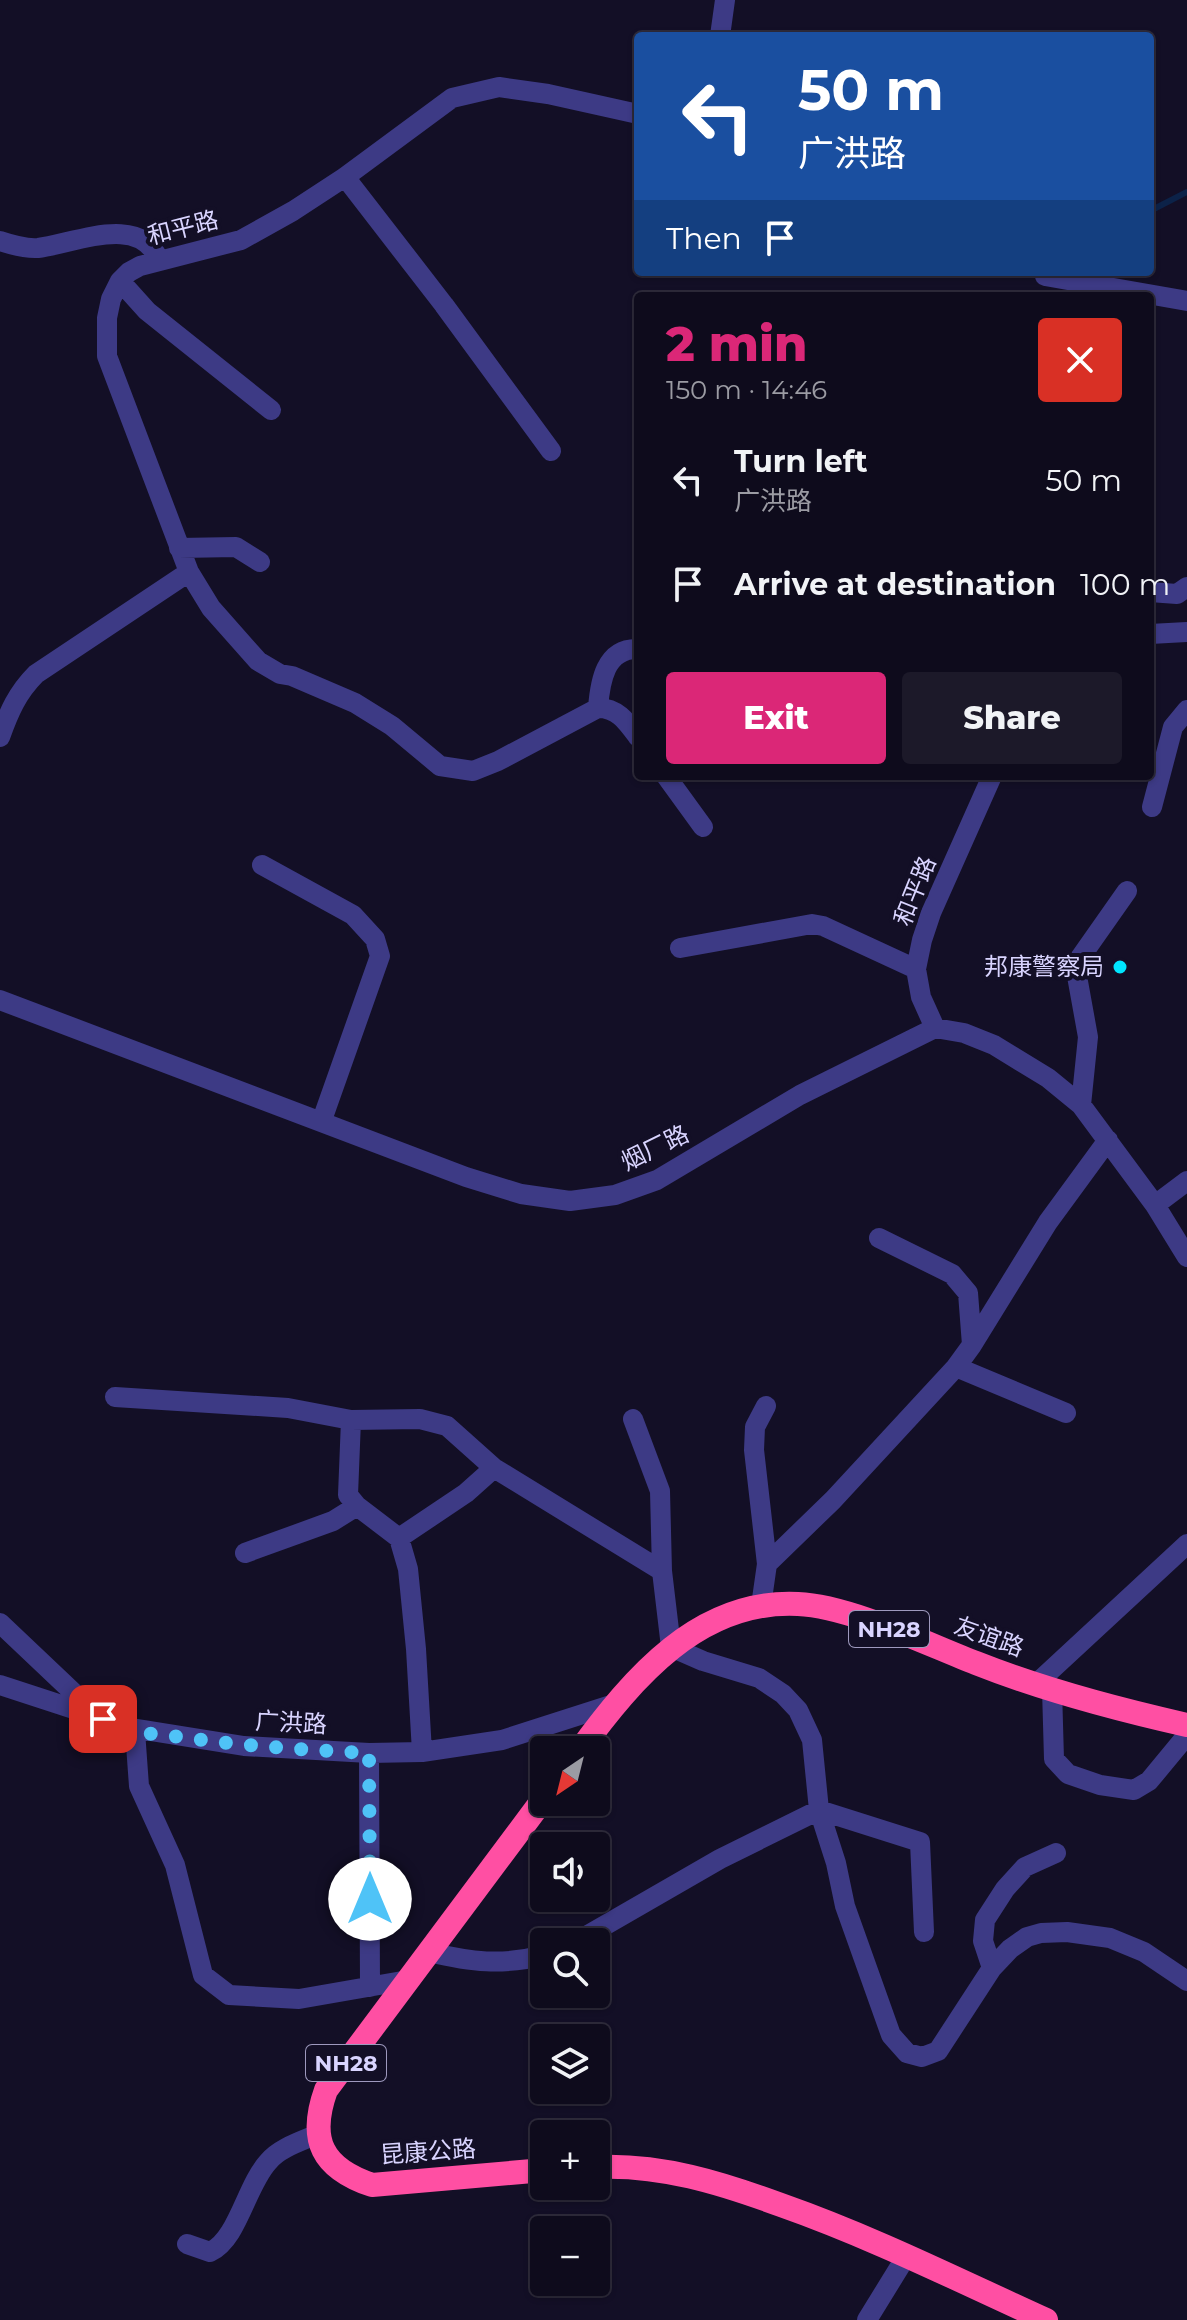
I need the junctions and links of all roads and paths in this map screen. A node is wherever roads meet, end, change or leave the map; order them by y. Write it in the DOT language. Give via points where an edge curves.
graph roads {
  1 [pos="725,0"];
  2 [pos="721,32"];
  3 [pos="634,113"];
  4 [pos="345,177"];
  5 [pos="0,241"];
  6 [pos="159,261"];
  7 [pos="120,281"];
  8 [pos="1045,281"];
  9 [pos="1123,292"];
  10 [pos="1154,296"];
  11 [pos="1187,301"];
  12 [pos="271,410"];
  13 [pos="551,451"];
  14 [pos="179,548"];
  15 [pos="260,562"];
  16 [pos="189,572"];
  17 [pos="1187,587"];
  18 [pos="1154,592"];
  19 [pos="1187,632"];
  20 [pos="1154,634"];
  21 [pos="634,649"];
  22 [pos="6,698"];
  23 [pos="598,708"];
  24 [pos="1187,710"];
  25 [pos="634,731"];
  26 [pos="0,737"];
  27 [pos="669,780"];
  28 [pos="990,780"];
  29 [pos="1152,807"];
  30 [pos="703,827"];
  31 [pos="262,865"];
  32 [pos="1127,891"];
  33 [pos="680,948"];
  34 [pos="916,969"];
  35 [pos="0,1000"];
  36 [pos="935,1028"];
  37 [pos="1081,1105"];
  38 [pos="322,1120"];
  39 [pos="1108,1140"];
  40 [pos="1187,1181"];
  41 [pos="1155,1205"];
  42 [pos="879,1238"];
  43 [pos="1187,1257"];
  44 [pos="972,1345"];
  45 [pos="956,1367"];
  46 [pos="115,1397"];
  47 [pos="766,1406"];
  48 [pos="1066,1413"];
  49 [pos="633,1419"];
  50 [pos="351,1420"];
  51 [pos="494,1468"];
  52 [pos="357,1506"];
  53 [pos="399,1538"];
  54 [pos="1187,1544"];
  55 [pos="245,1553"];
  56 [pos="767,1564"];
  57 [pos="662,1571"];
  58 [pos="761,1606"];
  59 [pos="0,1623"];
  60 [pos="671,1647"];
  61 [pos="0,1685"];
  62 [pos="1044,1686"];
  63 [pos="614,1704"];
  64 [pos="103,1719"];
  65 [pos="1187,1725"];
  66 [pos="135,1731"];
  67 [pos="1187,1735"];
  68 [pos="590,1736"];
  69 [pos="422,1752"];
  70 [pos="369,1753"];
  71 [pos="819,1810"];
  72 [pos="531,1816"];
  73 [pos="1056,1853"];
  74 [pos="600,1928"];
  75 [pos="924,1932"];
  76 [pos="429,1952"];
  77 [pos="530,1958"];
  78 [pos="992,1968"];
  79 [pos="408,1980"];
  80 [pos="1187,1981"];
  81 [pos="370,1987"];
  82 [pos="318,2134"];
  83 [pos="610,2166"];
  84 [pos="530,2171"];
  85 [pos="187,2244"];
  86 [pos="907,2255"];
  87 [pos="867,2320"];
  88 [pos="1046,2320"];
  1 -- 2 [label="street"];
  3 -- 4 [label="street, 和平路" via="499,87 452,98"];
  4 -- 6 [label="street, 和平路" via="241,240"];
  4 -- 13 [label="street"];
  5 -- 6 [label="street" via="36,248 114,233 144,241"];
  6 -- 7 [label="street, 和平路" via="140,266"];
  7 -- 12 [label="street" via="147,311"];
  7 -- 14 [label="street" via="107,318 107,356"];
  8 -- 9 [label="street"];
  10 -- 11 [label="street"];
  14 -- 15 [label="street" via="236,547"];
  14 -- 16 [label="street"];
  16 -- 22 [label="street"];
  16 -- 23 [label="street" via="211,608 258,661 355,703 440,766 473,771"];
  17 -- 18 [label="street" via="1177,594"];
  19 -- 20 [label="street"];
  21 -- 23 [label="street" via="608,664"];
  22 -- 26 [label="street"];
  23 -- 25 [label="street" via="611,708"];
  24 -- 29 [label="street" via="1173,727"];
  27 -- 30 [label="street"];
  28 -- 34 [label="street, 和平路" via="931,913"];
  31 -- 38 [label="street" via="353,915 375,939 380,956"];
  32 -- 37 [label="street" via="1075,965 1088,1037"];
  33 -- 34 [label="street" via="812,924"];
  34 -- 36 [label="street, 和平路"];
  35 -- 38 [label="street, 烟厂路"];
  36 -- 37 [label="street" via="994,1045"];
  36 -- 38 [label="street, 烟厂路" via="800,1095 657,1180 615,1195 570,1201 521,1194"];
  37 -- 39 [label="street"];
  39 -- 41 [label="street"];
  39 -- 44 [label="street" via="1048,1222"];
  40 -- 41 [label="street"];
  41 -- 43 [label="street"];
  42 -- 44 [label="street" via="952,1274 968,1293"];
  44 -- 45 [label="street"];
  45 -- 48 [label="street"];
  45 -- 56 [label="street"];
  46 -- 50 [label="street" via="288,1408"];
  47 -- 56 [label="street" via="755,1427 754,1450"];
  49 -- 57 [label="street" via="660,1491"];
  50 -- 51 [label="street" via="420,1419 447,1426"];
  50 -- 52 [label="street" via="348,1495"];
  51 -- 53 [label="street"];
  51 -- 57 [label="street"];
  52 -- 53 [label="street"];
  52 -- 55 [label="street" via="333,1521"];
  53 -- 69 [label="street" via="408,1569"];
  54 -- 62 [label="street"];
  56 -- 58 [label="street"];
  57 -- 60 [label="street"];
  58 -- 60 [label="highway, 友谊路 / NH28" via="715,1619"];
  58 -- 62 [label="highway, 友谊路 / NH28" via="799,1603 843,1613"];
  59 -- 64 [label="street, 广洪路"];
  60 -- 63 [label="highway, 友谊路 / NH28"];
  60 -- 71 [label="street" via="759,1678 798,1710 812,1740"];
  61 -- 64 [label="street"];
  62 -- 65 [label="highway, 友谊路 / NH28"];
  62 -- 67 [label="street" via="1054,1759 1068,1774 1134,1790 1149,1781"];
  63 -- 68 [label="highway, NH28"];
  63 -- 69 [label="street, 广洪路" via="502,1740"];
  64 -- 66 [label="street, 广洪路"];
  66 -- 70 [label="street, 广洪路" via="244,1746"];
  66 -- 81 [label="street" via="139,1786 175,1865 203,1975 229,1995 299,1999"];
  69 -- 70 [label="street, 广洪路"];
  70 -- 81 [label="street"];
  71 -- 74 [label="street"];
  71 -- 75 [label="street" via="920,1842"];
  71 -- 78 [label="street" via="845,1906 891,2035 907,2053 922,2057 938,2051"];
  72 -- 76 [label="highway, NH28"];
  73 -- 78 [label="street" via="1025,1867 985,1920 983,1941"];
  76 -- 77 [label="street" via="471,1962"];
  76 -- 79 [label="highway, NH28"];
  78 -- 80 [label="street" via="1027,1937 1067,1932 1110,1938 1144,1952"];
  79 -- 81 [label="street"];
  79 -- 82 [label="highway, NH28" via="326,2090 318,2111"];
  82 -- 84 [label="highway, 昆康公路" via="331,2164 372,2185"];
  82 -- 85 [label="street" via="269,2160 221,2247 210,2252"];
  83 -- 86 [label="highway" via="672,2171 713,2181"];
  86 -- 87 [label="street"];
  86 -- 88 [label="highway"];
}
